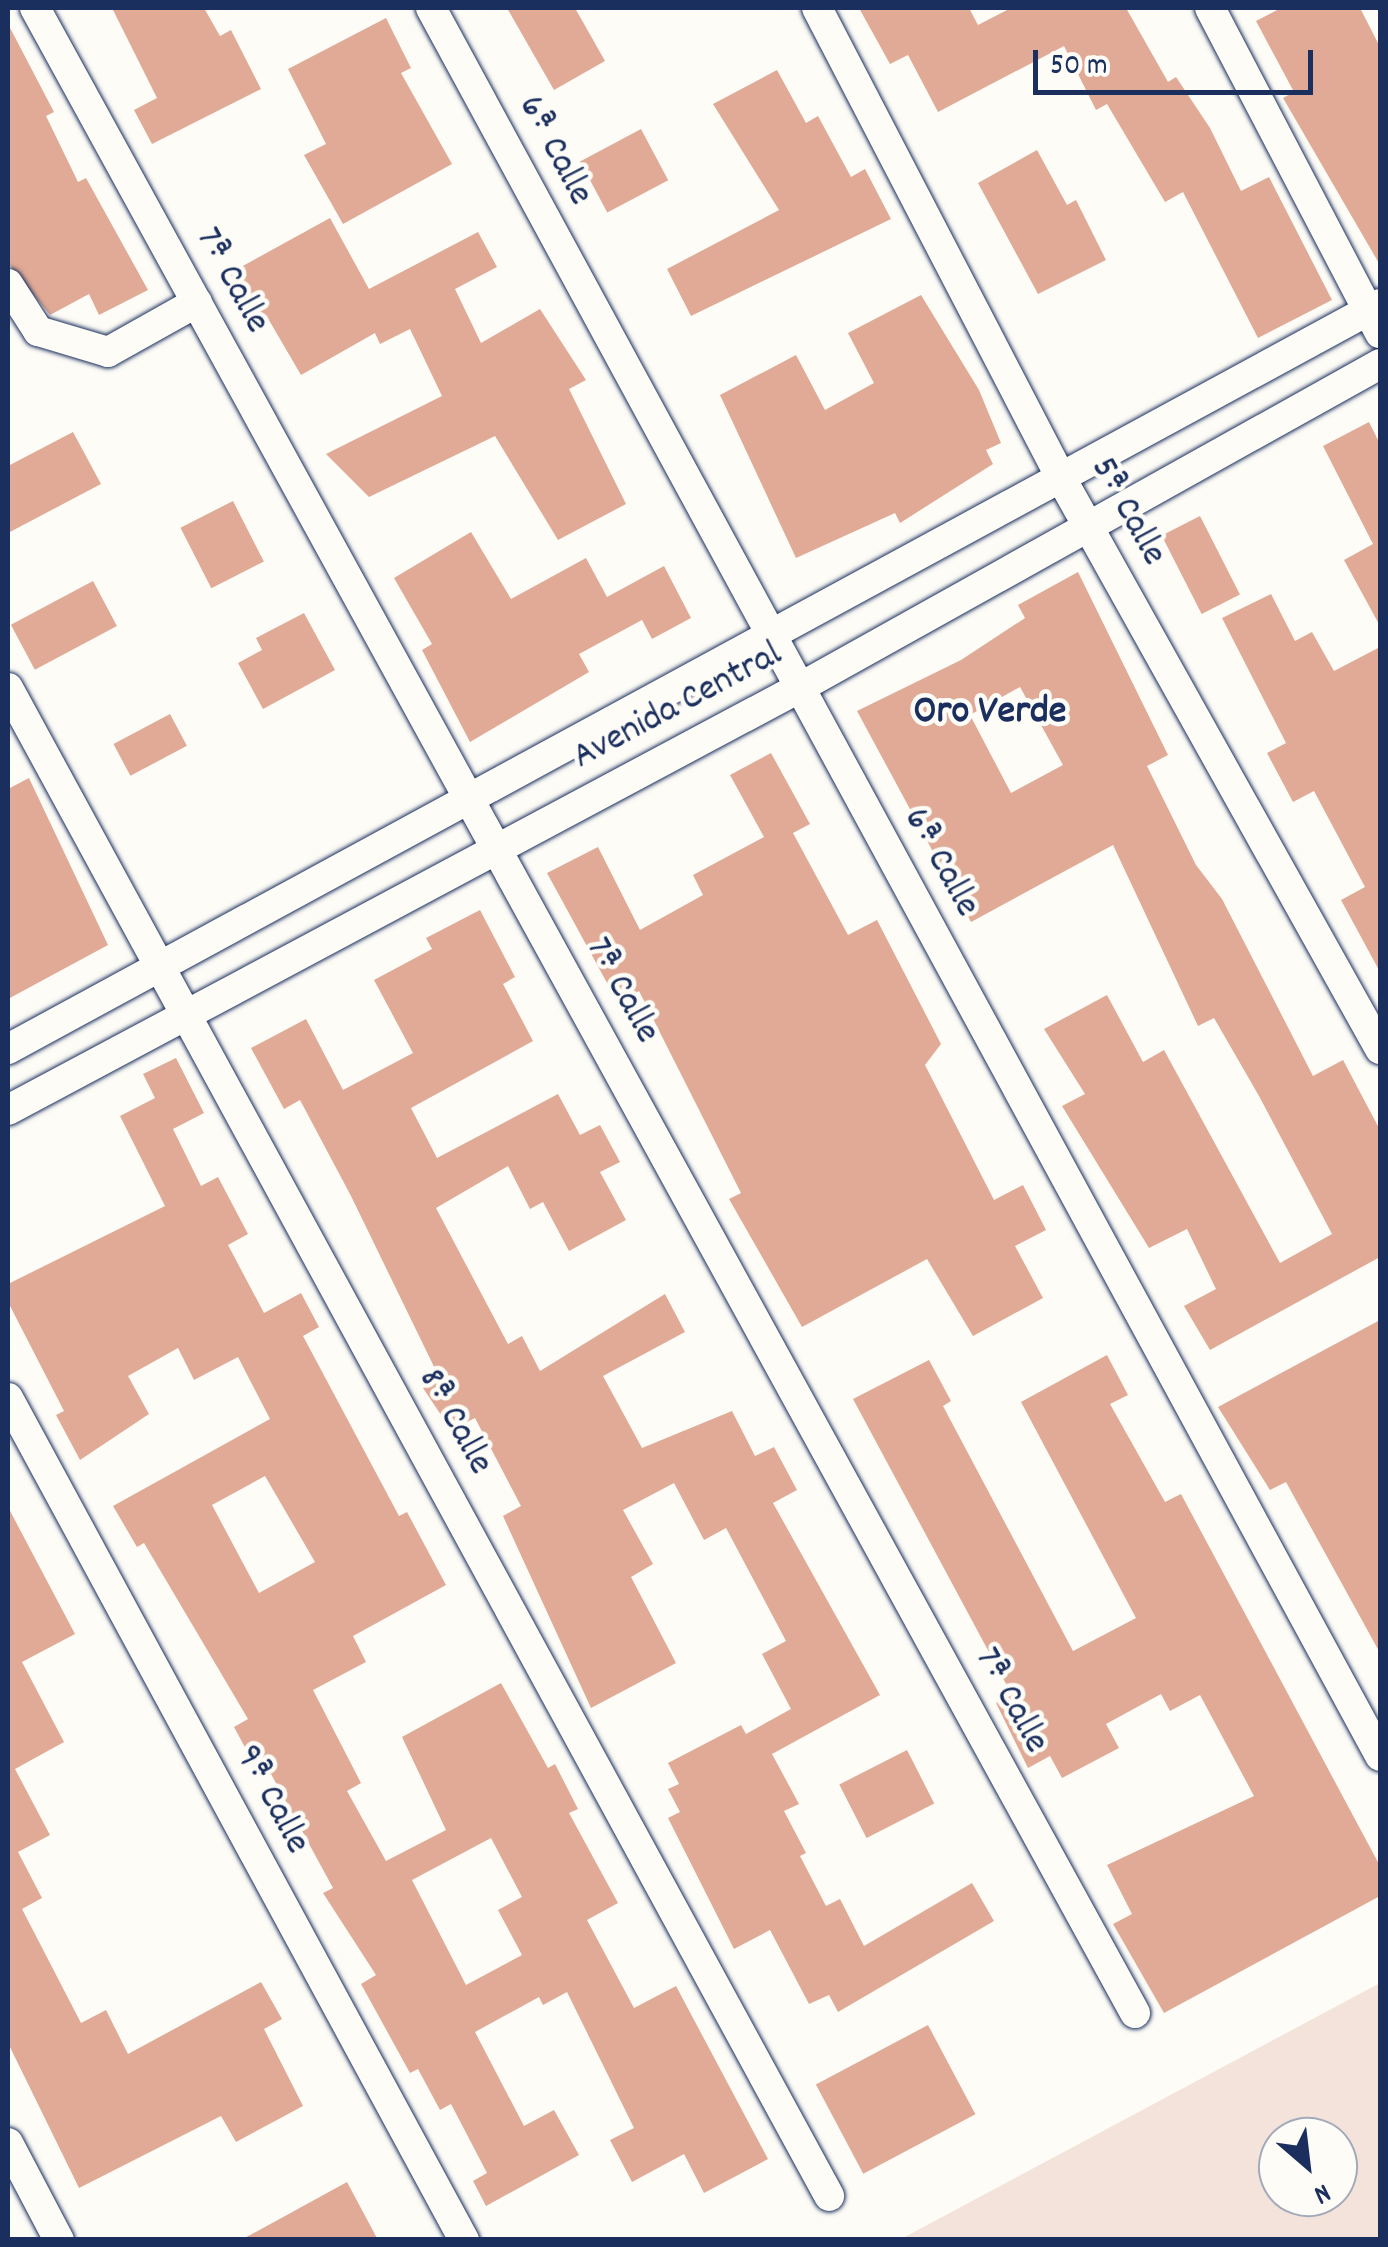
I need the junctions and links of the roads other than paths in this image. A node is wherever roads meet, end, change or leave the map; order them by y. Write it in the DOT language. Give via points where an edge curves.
graph roads {
  1 [pos="36,8"];
  2 [pos="431,8"];
  3 [pos="816,8"];
  4 [pos="1210,8"];
  5 [pos="8,284"];
  6 [pos="197,302"];
  7 [pos="1376,316"];
  8 [pos="1380,364"];
  9 [pos="1061,478"];
  10 [pos="1087,524"];
  11 [pos="769,636"];
  12 [pos="8,688"];
  13 [pos="799,688"];
  14 [pos="470,799"];
  15 [pos="498,848"];
  16 [pos="160,967"];
  17 [pos="185,1011"];
  18 [pos="8,1049"];
  19 [pos="1380,1049"];
  20 [pos="8,1110"];
  21 [pos="8,1398"];
  22 [pos="1380,1756"];
  23 [pos="1135,2013"];
  24 [pos="8,2144"];
  25 [pos="830,2196"];
  26 [pos="59,2240"];
  27 [pos="464,2240"];
  1 -- 6 [label="street, 7ª Calle"];
  2 -- 11 [label="street, 6ª Calle"];
  3 -- 9 [label="street, 5ª Calle"];
  4 -- 7 [label="street"];
  5 -- 6 [label="street" via="38,332 108,352"];
  6 -- 14 [label="street, 7ª Calle"];
  7 -- 9 [label="street, Avenida Central"];
  8 -- 10 [label="street, Avenida Central"];
  9 -- 10 [label="street, 5ª Calle"];
  9 -- 11 [label="street, Avenida Central"];
  10 -- 13 [label="street, Avenida Central"];
  10 -- 19 [label="street, 5ª Calle"];
  11 -- 13 [label="street, 6ª Calle"];
  11 -- 14 [label="street, Avenida Central"];
  12 -- 16 [label="street, 8ª Calle"];
  13 -- 15 [label="street, Avenida Central"];
  13 -- 22 [label="street, 6ª Calle"];
  14 -- 15 [label="street, 7ª Calle"];
  14 -- 16 [label="street, Avenida Central"];
  15 -- 17 [label="street, Avenida Central"];
  15 -- 23 [label="street, 7ª Calle"];
  16 -- 17 [label="street, 8ª Calle"];
  16 -- 18 [label="street, Avenida Central"];
  17 -- 20 [label="street, Avenida Central"];
  17 -- 25 [label="street, 8ª Calle"];
  21 -- 27 [label="street, 9ª Calle"];
  24 -- 26 [label="street"];
}
